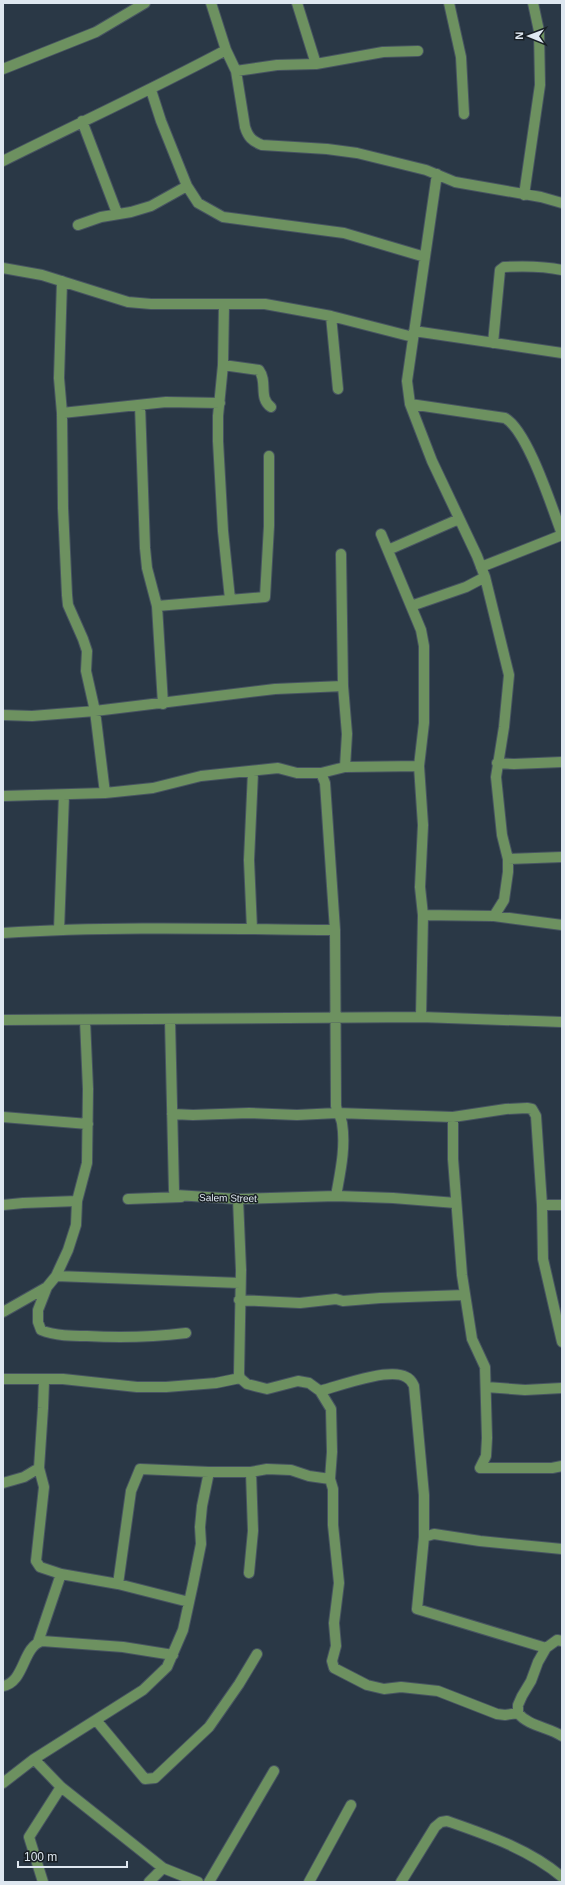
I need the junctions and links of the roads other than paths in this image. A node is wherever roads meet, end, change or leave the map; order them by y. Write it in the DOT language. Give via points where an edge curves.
graph roads {
  1 [pos="145,3"];
  2 [pos="211,3"];
  3 [pos="297,3"];
  4 [pos="449,3"];
  5 [pos="532,3"];
  6 [pos="226,50"];
  7 [pos="418,51"];
  8 [pos="316,64"];
  9 [pos="3,68"];
  10 [pos="236,71"];
  11 [pos="151,90"];
  12 [pos="464,114"];
  13 [pos="82,121"];
  14 [pos="3,162"];
  15 [pos="437,174"];
  16 [pos="187,186"];
  17 [pos="524,195"];
  18 [pos="562,203"];
  19 [pos="117,213"];
  20 [pos="78,224"];
  21 [pos="425,257"];
  22 [pos="3,268"];
  23 [pos="562,270"];
  24 [pos="62,281"];
  25 [pos="224,304"];
  26 [pos="331,316"];
  27 [pos="414,334"];
  28 [pos="493,343"];
  29 [pos="562,353"];
  30 [pos="223,365"];
  31 [pos="338,389"];
  32 [pos="220,403"];
  33 [pos="410,404"];
  34 [pos="140,405"];
  35 [pos="271,407"];
  36 [pos="62,413"];
  37 [pos="269,456"];
  38 [pos="459,519"];
  39 [pos="381,534"];
  40 [pos="562,534"];
  41 [pos="388,550"];
  42 [pos="341,554"];
  43 [pos="481,567"];
  44 [pos="485,577"];
  45 [pos="230,598"];
  46 [pos="157,606"];
  47 [pos="411,606"];
  48 [pos="343,686"];
  49 [pos="163,704"];
  50 [pos="95,711"];
  51 [pos="3,716"];
  52 [pos="562,762"];
  53 [pos="497,763"];
  54 [pos="419,766"];
  55 [pos="345,768"];
  56 [pos="253,772"];
  57 [pos="321,773"];
  58 [pos="105,793"];
  59 [pos="64,795"];
  60 [pos="3,796"];
  61 [pos="562,857"];
  62 [pos="508,859"];
  63 [pos="423,916"];
  64 [pos="494,916"];
  65 [pos="562,925"];
  66 [pos="252,929"];
  67 [pos="59,930"];
  68 [pos="335,930"];
  69 [pos="3,933"];
  70 [pos="336,1017"];
  71 [pos="421,1017"];
  72 [pos="3,1020"];
  73 [pos="85,1020"];
  74 [pos="170,1020"];
  75 [pos="562,1022"];
  76 [pos="337,1113"];
  77 [pos="172,1114"];
  78 [pos="3,1117"];
  79 [pos="453,1117"];
  80 [pos="88,1124"];
  81 [pos="336,1196"];
  82 [pos="181,1197"];
  83 [pos="238,1199"];
  84 [pos="128,1200"];
  85 [pos="77,1201"];
  86 [pos="456,1203"];
  87 [pos="3,1205"];
  88 [pos="542,1205"];
  89 [pos="562,1205"];
  90 [pos="56,1276"];
  91 [pos="240,1283"];
  92 [pos="47,1287"];
  93 [pos="464,1296"];
  94 [pos="239,1300"];
  95 [pos="3,1312"];
  96 [pos="186,1332"];
  97 [pos="562,1342"];
  98 [pos="240,1378"];
  99 [pos="3,1379"];
  100 [pos="44,1381"];
  101 [pos="486,1387"];
  102 [pos="562,1388"];
  103 [pos="320,1391"];
  104 [pos="562,1466"];
  105 [pos="38,1468"];
  106 [pos="209,1472"];
  107 [pos="251,1472"];
  108 [pos="330,1480"];
  109 [pos="3,1483"];
  110 [pos="424,1537"];
  111 [pos="562,1549"];
  112 [pos="249,1573"];
  113 [pos="61,1574"];
  114 [pos="118,1584"];
  115 [pos="189,1602"];
  116 [pos="562,1641"];
  117 [pos="38,1642"];
  118 [pos="546,1648"];
  119 [pos="257,1654"];
  120 [pos="173,1655"];
  121 [pos="3,1686"];
  122 [pos="518,1713"];
  123 [pos="96,1720"];
  124 [pos="562,1736"];
  125 [pos="34,1759"];
  126 [pos="274,1771"];
  127 [pos="3,1783"];
  128 [pos="61,1787"];
  129 [pos="352,1804"];
  130 [pos="163,1868"];
  131 [pos="562,1877"];
  132 [pos="43,1882"];
  133 [pos="149,1882"];
  134 [pos="198,1882"];
  135 [pos="209,1882"];
  136 [pos="309,1882"];
  137 [pos="401,1882"];
  1 -- 9 [label="street" via="96,32"];
  2 -- 6 [label="street"];
  3 -- 8 [label="street"];
  4 -- 12 [label="street" via="461,57"];
  5 -- 17 [label="street" via="539,31 540,85"];
  6 -- 10 [label="street"];
  6 -- 11 [label="street"];
  7 -- 8 [label="street" via="384,52"];
  8 -- 10 [label="street" via="277,65"];
  10 -- 15 [label="street" via="245,127 248,136 254,141 262,145 357,153"];
  11 -- 13 [label="street"];
  11 -- 16 [label="street"];
  13 -- 14 [label="street"];
  13 -- 19 [label="street"];
  15 -- 17 [label="street" via="455,182"];
  15 -- 21 [label="street"];
  16 -- 19 [label="street" via="151,206"];
  16 -- 21 [label="street" via="198,203 223,217 344,232"];
  17 -- 18 [label="street"];
  19 -- 20 [label="street"];
  21 -- 27 [label="street"];
  22 -- 24 [label="street"];
  23 -- 28 [label="street" via="512,266 500,270"];
  24 -- 25 [label="street" via="128,302"];
  24 -- 36 [label="street" via="59,378"];
  25 -- 26 [label="street" via="265,304"];
  25 -- 30 [label="street"];
  26 -- 27 [label="street"];
  26 -- 31 [label="street"];
  27 -- 28 [label="street"];
  27 -- 33 [label="street" via="407,381"];
  28 -- 29 [label="street"];
  30 -- 32 [label="street"];
  30 -- 35 [label="street" via="259,370 263,375 264,399"];
  32 -- 34 [label="street" via="166,402"];
  32 -- 45 [label="street" via="220,478"];
  33 -- 38 [label="street" via="432,461"];
  33 -- 40 [label="street" via="505,418 512,422 540,475"];
  34 -- 36 [label="street"];
  34 -- 46 [label="street" via="145,548 147,568"];
  36 -- 50 [label="street" via="67,600 87,650 86,671"];
  37 -- 45 [label="street" via="270,526 264,597"];
  38 -- 41 [label="street"];
  38 -- 43 [label="street"];
  39 -- 41 [label="street"];
  40 -- 43 [label="street"];
  41 -- 47 [label="street"];
  42 -- 48 [label="street"];
  43 -- 44 [label="street"];
  44 -- 47 [label="street" via="466,587"];
  44 -- 53 [label="street" via="509,675 504,727"];
  45 -- 46 [label="street"];
  46 -- 49 [label="street"];
  47 -- 54 [label="street" via="421,630 424,646 424,723"];
  48 -- 49 [label="street" via="275,689"];
  48 -- 55 [label="street" via="347,734"];
  49 -- 50 [label="street"];
  50 -- 51 [label="street"];
  50 -- 58 [label="street"];
  52 -- 53 [label="street"];
  53 -- 62 [label="street" via="497,795"];
  54 -- 55 [label="street"];
  54 -- 63 [label="street" via="423,825 420,887"];
  55 -- 57 [label="street"];
  56 -- 57 [label="street" via="278,768 298,773"];
  56 -- 58 [label="street" via="201,776 153,788"];
  56 -- 66 [label="street" via="249,860"];
  57 -- 68 [label="street" via="325,783"];
  58 -- 59 [label="street"];
  59 -- 60 [label="street"];
  59 -- 67 [label="street"];
  61 -- 62 [label="street"];
  62 -- 64 [label="street" via="504,900"];
  63 -- 64 [label="street"];
  63 -- 71 [label="street"];
  64 -- 65 [label="street"];
  66 -- 67 [label="street"];
  66 -- 68 [label="street"];
  67 -- 69 [label="street"];
  68 -- 70 [label="street"];
  70 -- 71 [label="street"];
  70 -- 74 [label="street"];
  70 -- 76 [label="street" via="334,1088"];
  71 -- 75 [label="street"];
  72 -- 73 [label="street"];
  73 -- 74 [label="street"];
  73 -- 80 [label="street"];
  74 -- 77 [label="street"];
  76 -- 77 [label="street"];
  76 -- 79 [label="street"];
  76 -- 81 [label="street" via="342,1122 342,1161"];
  77 -- 82 [label="street" via="174,1191"];
  78 -- 80 [label="street"];
  79 -- 86 [label="street"];
  79 -- 88 [label="street" via="520,1108 535,1111"];
  80 -- 85 [label="street" via="87,1163"];
  81 -- 83 [label="street, Salem Street"];
  81 -- 86 [label="street, Salem Street"];
  82 -- 83 [label="street, Salem Street"];
  82 -- 84 [label="street, Salem Street"];
  83 -- 91 [label="street"];
  85 -- 87 [label="street"];
  85 -- 90 [label="street" via="76,1225"];
  86 -- 93 [label="street"];
  88 -- 89 [label="street"];
  88 -- 97 [label="street" via="543,1259"];
  90 -- 91 [label="street"];
  90 -- 92 [label="street"];
  91 -- 94 [label="street"];
  92 -- 95 [label="street"];
  92 -- 96 [label="street" via="38,1310 38,1322 41,1330 46,1332 75,1336 134,1338"];
  93 -- 94 [label="street" via="343,1301 336,1299 300,1303"];
  93 -- 101 [label="street" via="472,1339 485,1367"];
  94 -- 98 [label="street"];
  98 -- 100 [label="street" via="216,1383 166,1387"];
  98 -- 103 [label="street" via="247,1384 267,1389 298,1381 309,1383"];
  99 -- 100 [label="street"];
  100 -- 105 [label="street"];
  101 -- 102 [label="street" via="524,1390"];
  101 -- 104 [label="street" via="486,1456 480,1468"];
  103 -- 108 [label="street" via="331,1409"];
  103 -- 110 [label="street" via="373,1376 400,1375 411,1380 414,1386 424,1495"];
  105 -- 109 [label="street" via="24,1477"];
  105 -- 113 [label="street" via="44,1487 36,1561 40,1567"];
  106 -- 107 [label="street"];
  106 -- 114 [label="street" via="140,1469 131,1491"];
  106 -- 115 [label="street" via="202,1506 201,1544"];
  107 -- 108 [label="street" via="267,1469 291,1470"];
  107 -- 112 [label="street" via="253,1531"];
  108 -- 122 [label="street" via="333,1489 333,1525 339,1583 334,1623 334,1668 367,1685 384,1689 424,1688 497,1714 505,1716"];
  110 -- 111 [label="street" via="434,1534"];
  110 -- 118 [label="street" via="416,1609"];
  113 -- 114 [label="street"];
  113 -- 117 [label="street"];
  114 -- 115 [label="street"];
  115 -- 120 [label="street" via="183,1630"];
  116 -- 118 [label="street" via="557,1640"];
  117 -- 120 [label="street" via="122,1647"];
  117 -- 121 [label="street" via="24,1660 18,1676 9,1685"];
  118 -- 122 [label="street" via="518,1705"];
  119 -- 123 [label="street" via="209,1727 155,1778 145,1778"];
  120 -- 123 [label="street" via="167,1667 143,1690"];
  122 -- 124 [label="street" via="528,1722 544,1726"];
  123 -- 125 [label="street"];
  125 -- 127 [label="street"];
  125 -- 128 [label="street"];
  126 -- 135 [label="street"];
  128 -- 130 [label="street"];
  128 -- 132 [label="street" via="29,1837"];
  129 -- 136 [label="street"];
  130 -- 133 [label="street"];
  130 -- 134 [label="street"];
  131 -- 137 [label="street" via="498,1839 447,1821 435,1826"];
}
